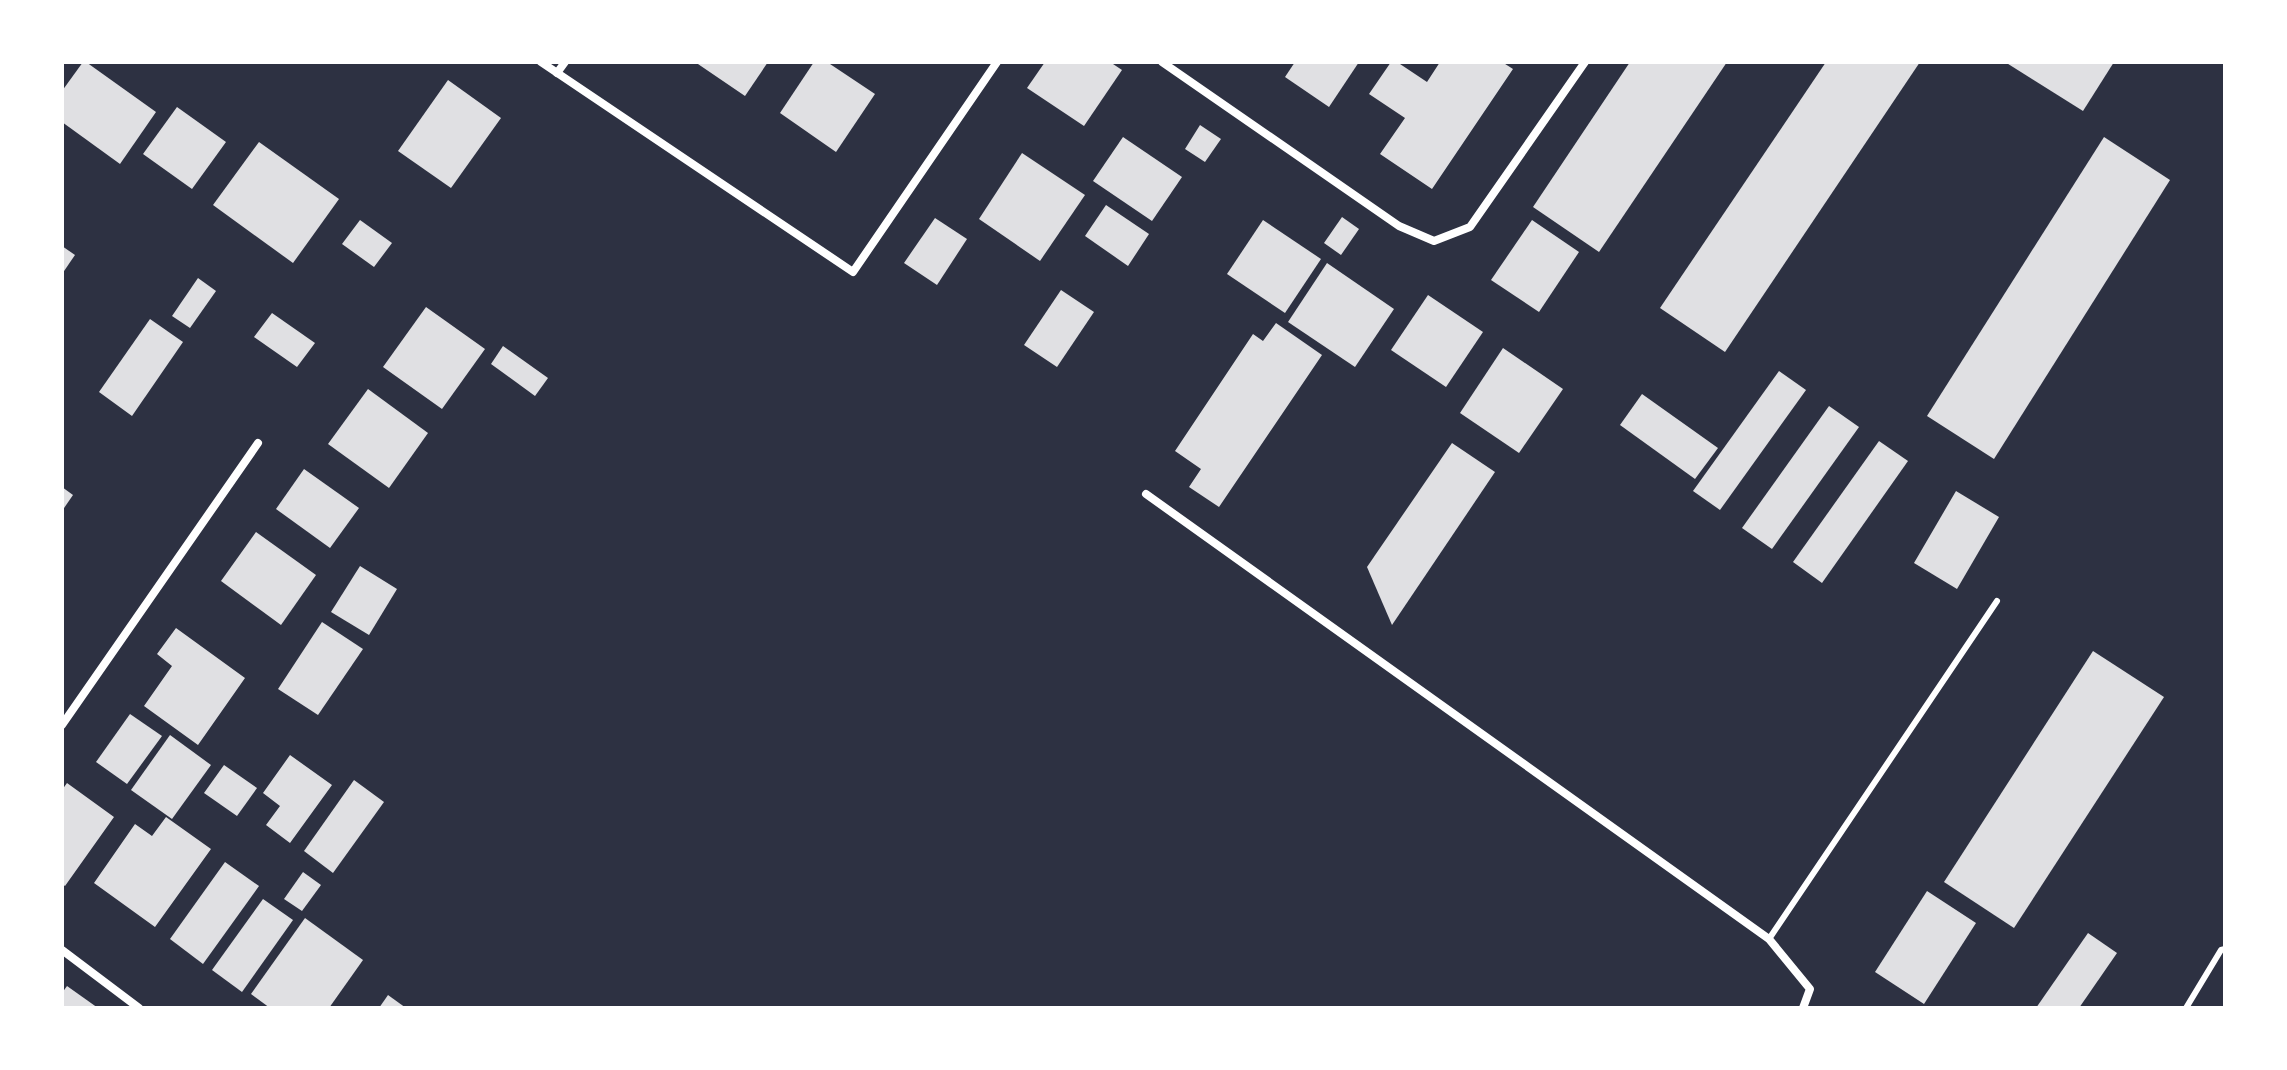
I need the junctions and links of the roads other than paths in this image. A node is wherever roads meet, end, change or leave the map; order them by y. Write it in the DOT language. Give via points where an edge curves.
graph roads {
  1 [pos="541,62"];
  2 [pos="565,62"];
  3 [pos="997,62"];
  4 [pos="1162,62"];
  5 [pos="1585,62"];
  6 [pos="557,73"];
  7 [pos="258,443"];
  8 [pos="1146,494"];
  9 [pos="1997,601"];
  10 [pos="62,725"];
  11 [pos="1769,939"];
  12 [pos="2225,949"];
  13 [pos="62,950"];
  14 [pos="139,1008"];
  15 [pos="1803,1008"];
  16 [pos="2186,1008"];
  1 -- 6 [label="street"];
  2 -- 6 [label="street"];
  3 -- 6 [label="street" via="853,272"];
  4 -- 5 [label="street" via="1399,226 1434,241 1470,227"];
  7 -- 10 [label="street"];
  8 -- 11 [label="street"];
  9 -- 11 [label="lane"];
  11 -- 15 [label="street" via="1810,989"];
  12 -- 16 [label="lane"];
  13 -- 14 [label="street"];
}
